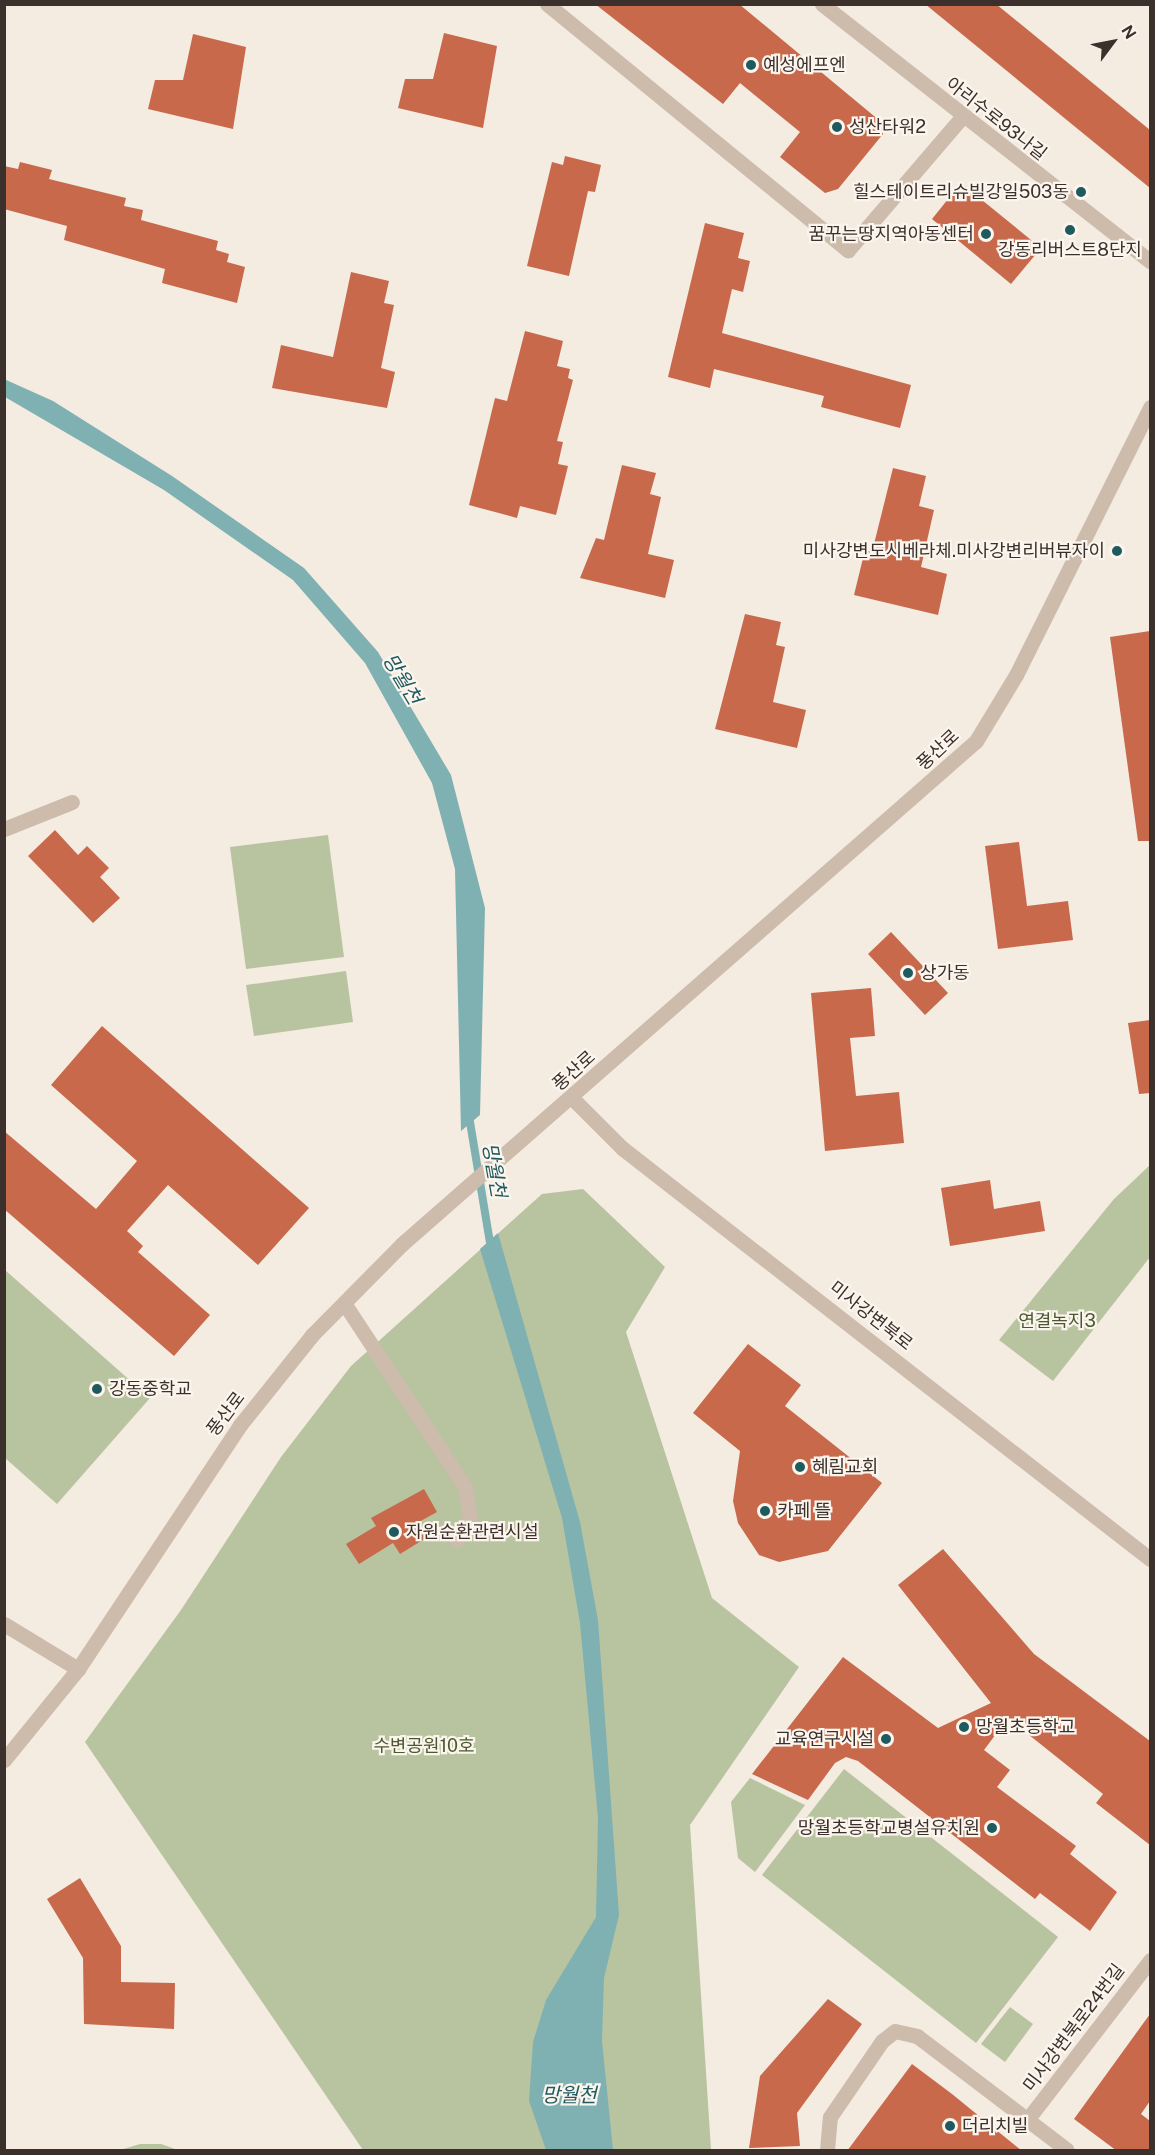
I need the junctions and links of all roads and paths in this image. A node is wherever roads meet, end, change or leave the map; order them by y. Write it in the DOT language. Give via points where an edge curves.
graph roads {
  1 [pos="547,4"];
  2 [pos="822,4"];
  3 [pos="961,118"];
  4 [pos="1150,261"];
  5 [pos="1150,407"];
  6 [pos="72,802"];
  7 [pos="4,829"];
  8 [pos="573,1099"];
  9 [pos="344,1303"];
  10 [pos="457,1540"];
  11 [pos="1150,1559"];
  12 [pos="4,1624"];
  13 [pos="78,1669"];
  14 [pos="4,1760"];
  15 [pos="1150,1960"];
  16 [pos="1027,2120"];
  17 [pos="827,2151"];
  18 [pos="1067,2151"];
  1 -- 3 [label="street" via="848,250"];
  2 -- 3 [label="street, 아리수로93나길"];
  3 -- 4 [label="street, 아리수로93나길"];
  5 -- 8 [label="street, 풍산로" via="1016,675 976,741"];
  6 -- 7 [label="street"];
  8 -- 9 [label="street, 풍산로" via="402,1244"];
  8 -- 11 [label="street, 미사강변북로" via="622,1148"];
  9 -- 10 [label="street" via="465,1487 470,1518"];
  9 -- 13 [label="street, 풍산로" via="240,1425"];
  12 -- 13 [label="street"];
  13 -- 14 [label="street, 풍산로"];
  15 -- 16 [label="street, 미사강변북로24번길"];
  16 -- 17 [label="street" via="917,2036 895,2031 882,2040 830,2117"];
  16 -- 18 [label="street"];
}
